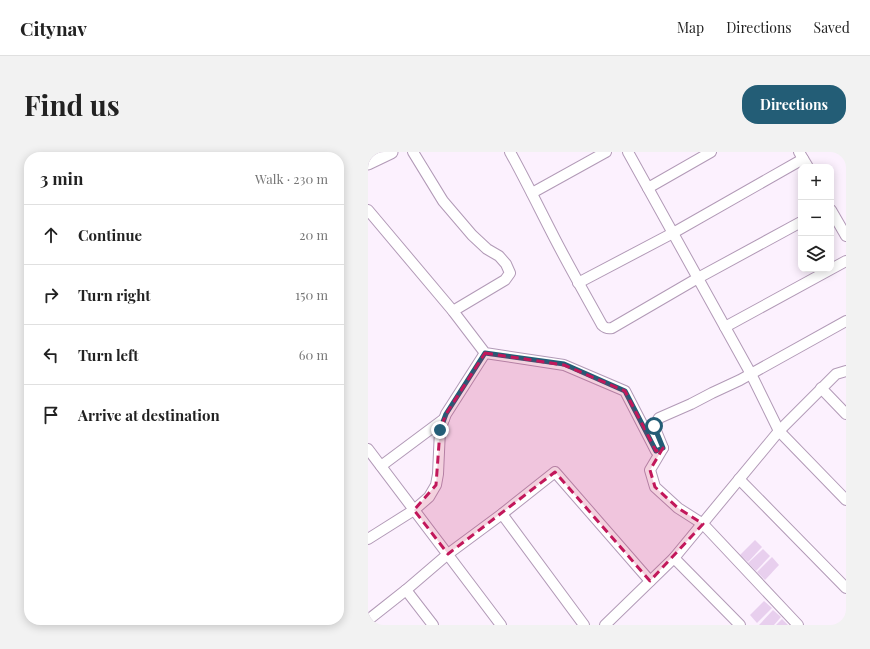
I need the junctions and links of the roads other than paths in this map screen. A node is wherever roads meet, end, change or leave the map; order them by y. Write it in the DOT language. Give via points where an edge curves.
graph roads {
  1 [pos="391,152"];
  2 [pos="413,152"];
  3 [pos="510,152"];
  4 [pos="606,152"];
  5 [pos="628,152"];
  6 [pos="711,152"];
  7 [pos="804,160"];
  8 [pos="368,163"];
  9 [pos="648,188"];
  10 [pos="532,193"];
  11 [pos="368,210"];
  12 [pos="834,215"];
  13 [pos="798,224"];
  14 [pos="673,233"];
  15 [pos="846,236"];
  16 [pos="846,261"];
  17 [pos="698,278"];
  18 [pos="578,282"];
  19 [pos="453,311"];
  20 [pos="846,321"];
  21 [pos="725,327"];
  22 [pos="485,353"];
  23 [pos="846,371"];
  24 [pos="752,374"];
  25 [pos="821,388"];
  26 [pos="846,414"];
  27 [pos="444,419"];
  28 [pos="779,431"];
  29 [pos="368,448"];
  30 [pos="663,448"];
  31 [pos="381,466"];
  32 [pos="739,479"];
  33 [pos="846,500"];
  34 [pos="414,510"];
  35 [pos="502,514"];
  36 [pos="703,524"];
  37 [pos="368,539"];
  38 [pos="448,554"];
  39 [pos="674,558"];
  40 [pos="650,582"];
  41 [pos="846,588"];
  42 [pos="406,590"];
  43 [pos="368,620"];
  44 [pos="433,625"];
  45 [pos="501,625"];
  46 [pos="584,625"];
  47 [pos="605,625"];
  48 [pos="740,625"];
  49 [pos="798,625"];
  1 -- 8 [label="main road"];
  2 -- 19 [label="street" via="443,201 487,250 500,256 510,273 505,280"];
  3 -- 10 [label="street"];
  4 -- 10 [label="street"];
  5 -- 9 [label="street"];
  6 -- 9 [label="street"];
  7 -- 14 [label="street"];
  9 -- 14 [label="street"];
  10 -- 18 [label="street"];
  11 -- 19 [label="street"];
  12 -- 15 [label="street"];
  13 -- 17 [label="street"];
  14 -- 17 [label="street"];
  14 -- 18 [label="street"];
  16 -- 21 [label="street"];
  17 -- 18 [label="street" via="608,329 602,325"];
  17 -- 21 [label="street"];
  19 -- 22 [label="street"];
  20 -- 24 [label="street"];
  21 -- 24 [label="street"];
  22 -- 27 [label="street"];
  22 -- 30 [label="street" via="564,364 625,391 656,451"];
  23 -- 25 [label="street" via="836,374"];
  24 -- 28 [label="street"];
  24 -- 30 [label="street" via="659,418 654,426"];
  25 -- 26 [label="street"];
  25 -- 28 [label="street"];
  27 -- 31 [label="street"];
  27 -- 34 [label="street" via="440,430 436,485 429,497"];
  28 -- 32 [label="street"];
  28 -- 33 [label="street"];
  29 -- 31 [label="street"];
  30 -- 36 [label="street" via="650,470 656,487 678,508"];
  31 -- 34 [label="street"];
  32 -- 36 [label="street"];
  32 -- 41 [label="street"];
  34 -- 37 [label="street"];
  34 -- 38 [label="street"];
  35 -- 38 [label="street"];
  35 -- 40 [label="street" via="555,472"];
  35 -- 46 [label="street"];
  36 -- 39 [label="street"];
  36 -- 49 [label="street"];
  38 -- 42 [label="street"];
  38 -- 45 [label="street"];
  39 -- 40 [label="street"];
  39 -- 48 [label="street"];
  40 -- 47 [label="street"];
  42 -- 43 [label="street"];
  42 -- 44 [label="street"];
}
